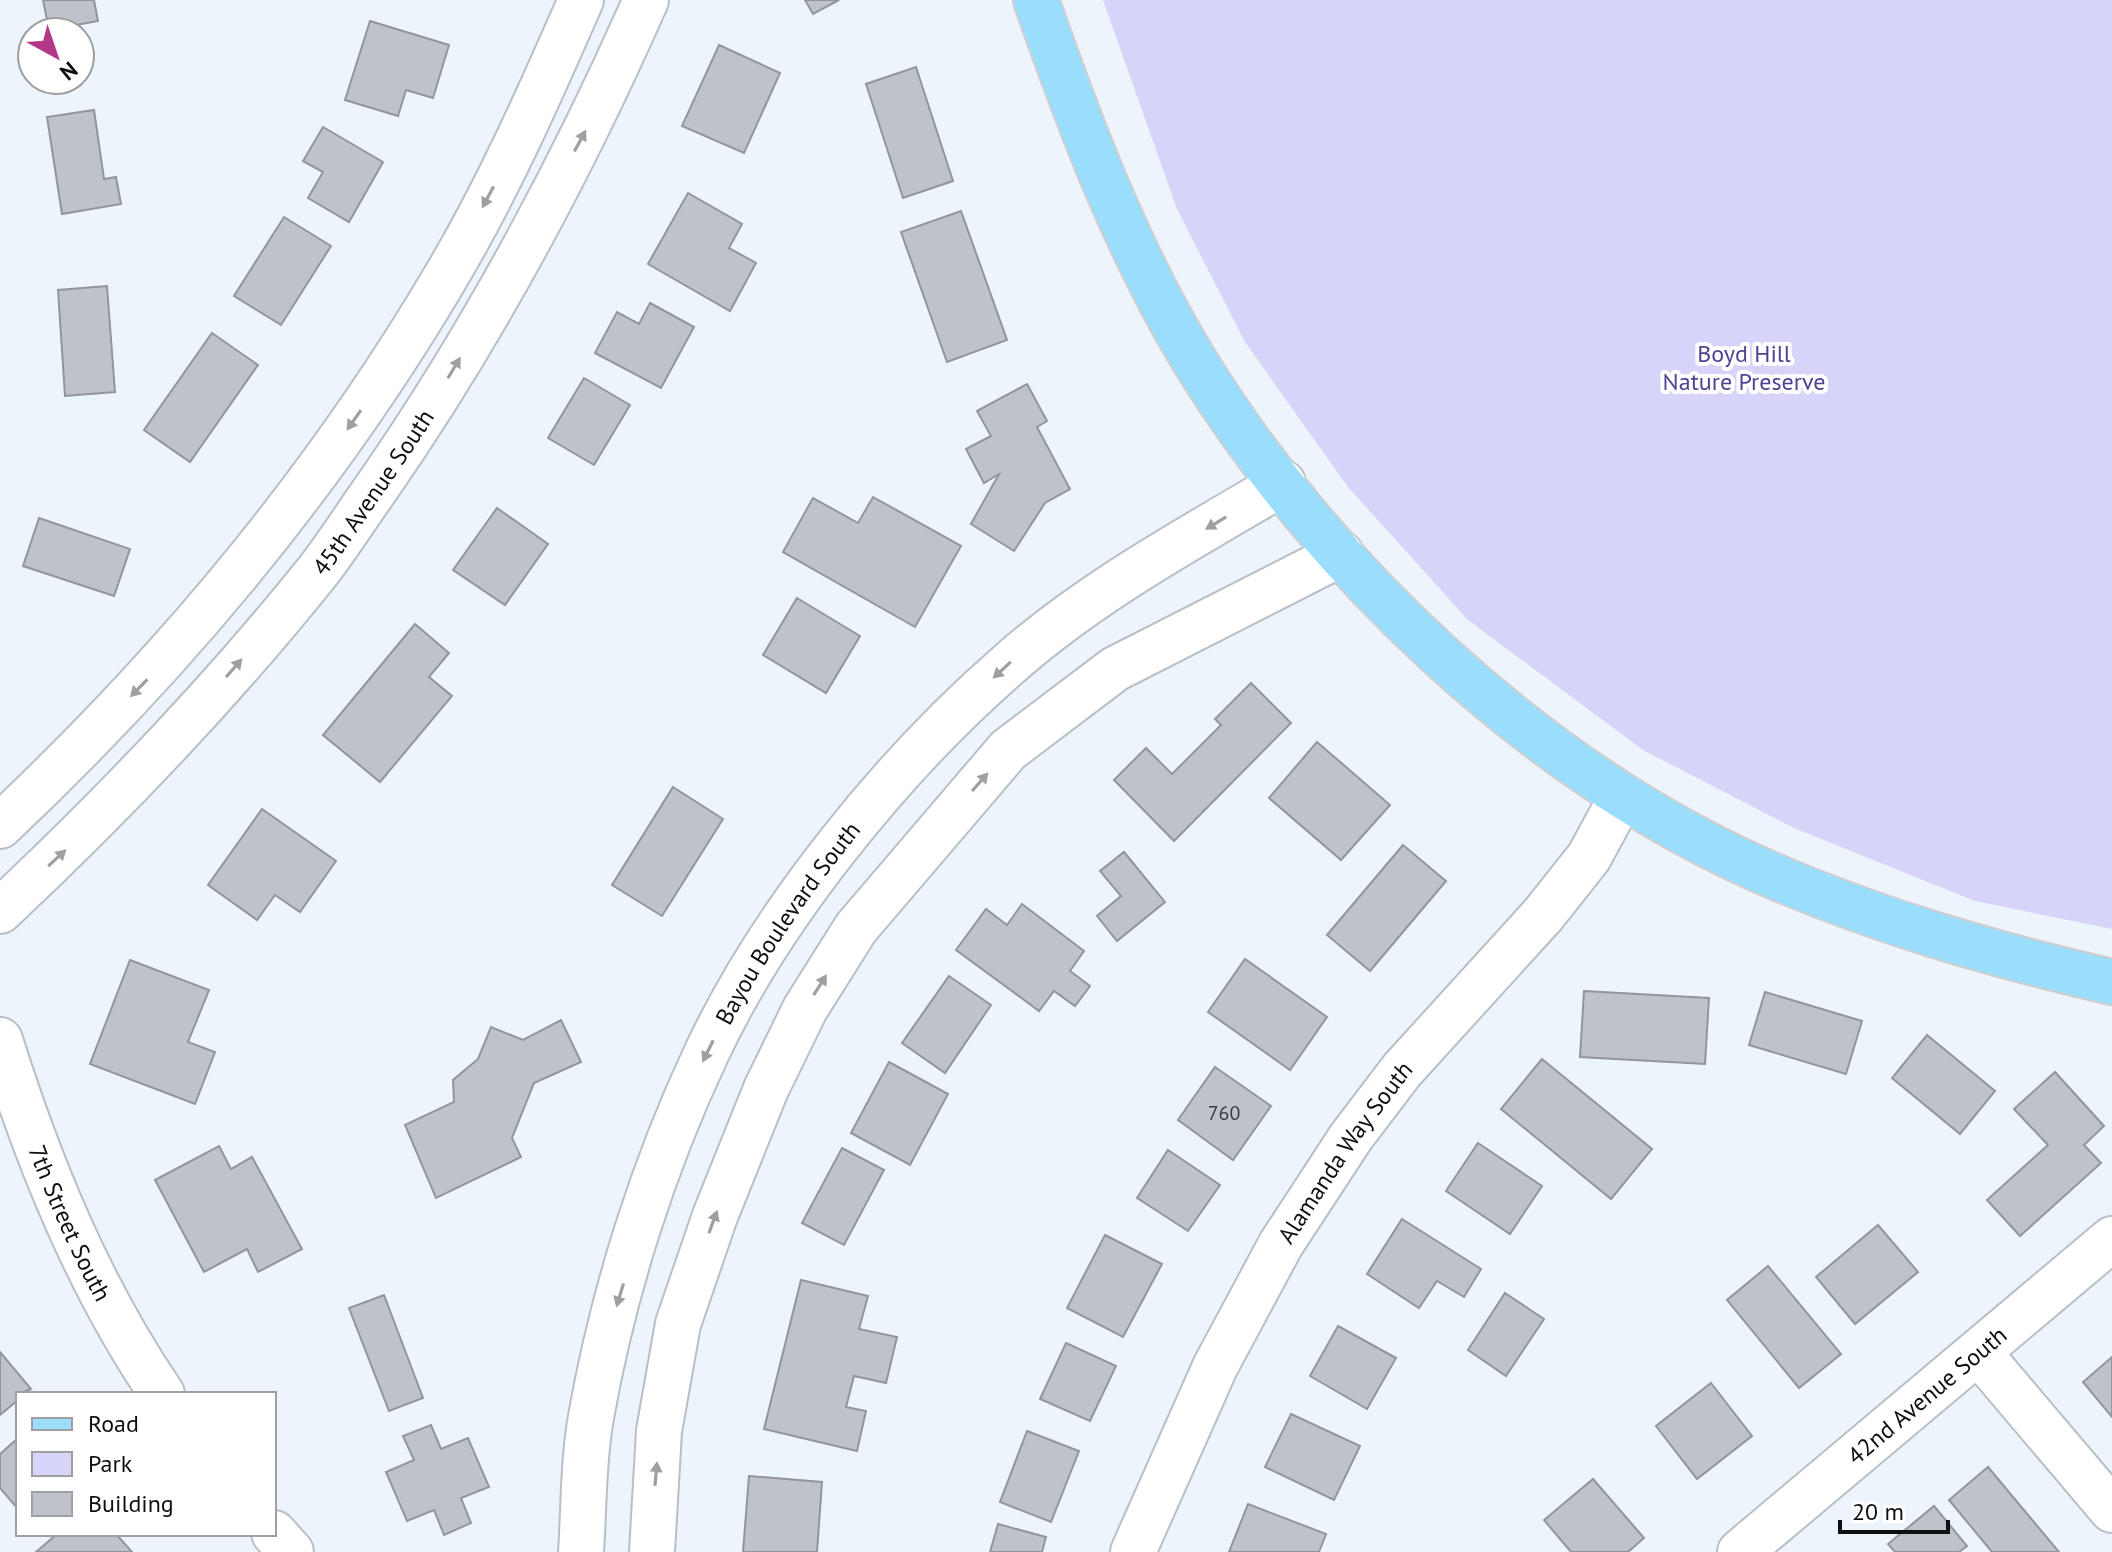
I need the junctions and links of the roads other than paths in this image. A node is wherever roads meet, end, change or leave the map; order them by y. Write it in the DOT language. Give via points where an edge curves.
graph roads {
  1 [pos="581,0"];
  2 [pos="646,0"];
  3 [pos="1036,0"];
  4 [pos="1283,483"];
  5 [pos="1341,554"];
  6 [pos="1622,796"];
  7 [pos="0,826"];
  8 [pos="0,911"];
  9 [pos="2112,982"];
  10 [pos="0,1040"];
  11 [pos="2112,1239"];
  12 [pos="1979,1353"];
  13 [pos="161,1392"];
  14 [pos="2112,1510"];
  15 [pos="276,1535"];
  16 [pos="291,1552"];
  17 [pos="581,1552"];
  18 [pos="652,1552"];
  19 [pos="1133,1552"];
  20 [pos="1740,1552"];
  1 -- 7 [label="street, one-way" via="528,121 446,277 359,414 267,540 178,647"];
  8 -- 2 [label="street, 45th Avenue South, one-way" via="103,814 319,569 418,427 512,272 601,101"];
  3 -- 4 [label="main road" via="1072,103 1134,247 1193,357 1249,444"];
  4 -- 5 [label="main road"];
  4 -- 17 [label="street, Bayou Boulevard South, one-way" via="1091,599 1008,664 936,733 866,813 761,958 708,1050 657,1171 615,1311 590,1420"];
  5 -- 6 [label="main road" via="1409,627 1503,709"];
  18 -- 5 [label="street, one-way" via="659,1431 678,1324 766,1089 805,1009 856,928 1008,750 1115,669"];
  6 -- 9 [label="main road" via="1757,869 1886,921"];
  6 -- 19 [label="street, Alamanda Way South" via="1589,857 1402,1070 1281,1244 1215,1367"];
  10 -- 13 [label="street, 7th Street South" via="65,1215 128,1344"];
  11 -- 12 [label="street, 42nd Avenue South"];
  12 -- 14 [label="street"];
  12 -- 20 [label="street, 42nd Avenue South"];
  15 -- 16 [label="street"];
}
